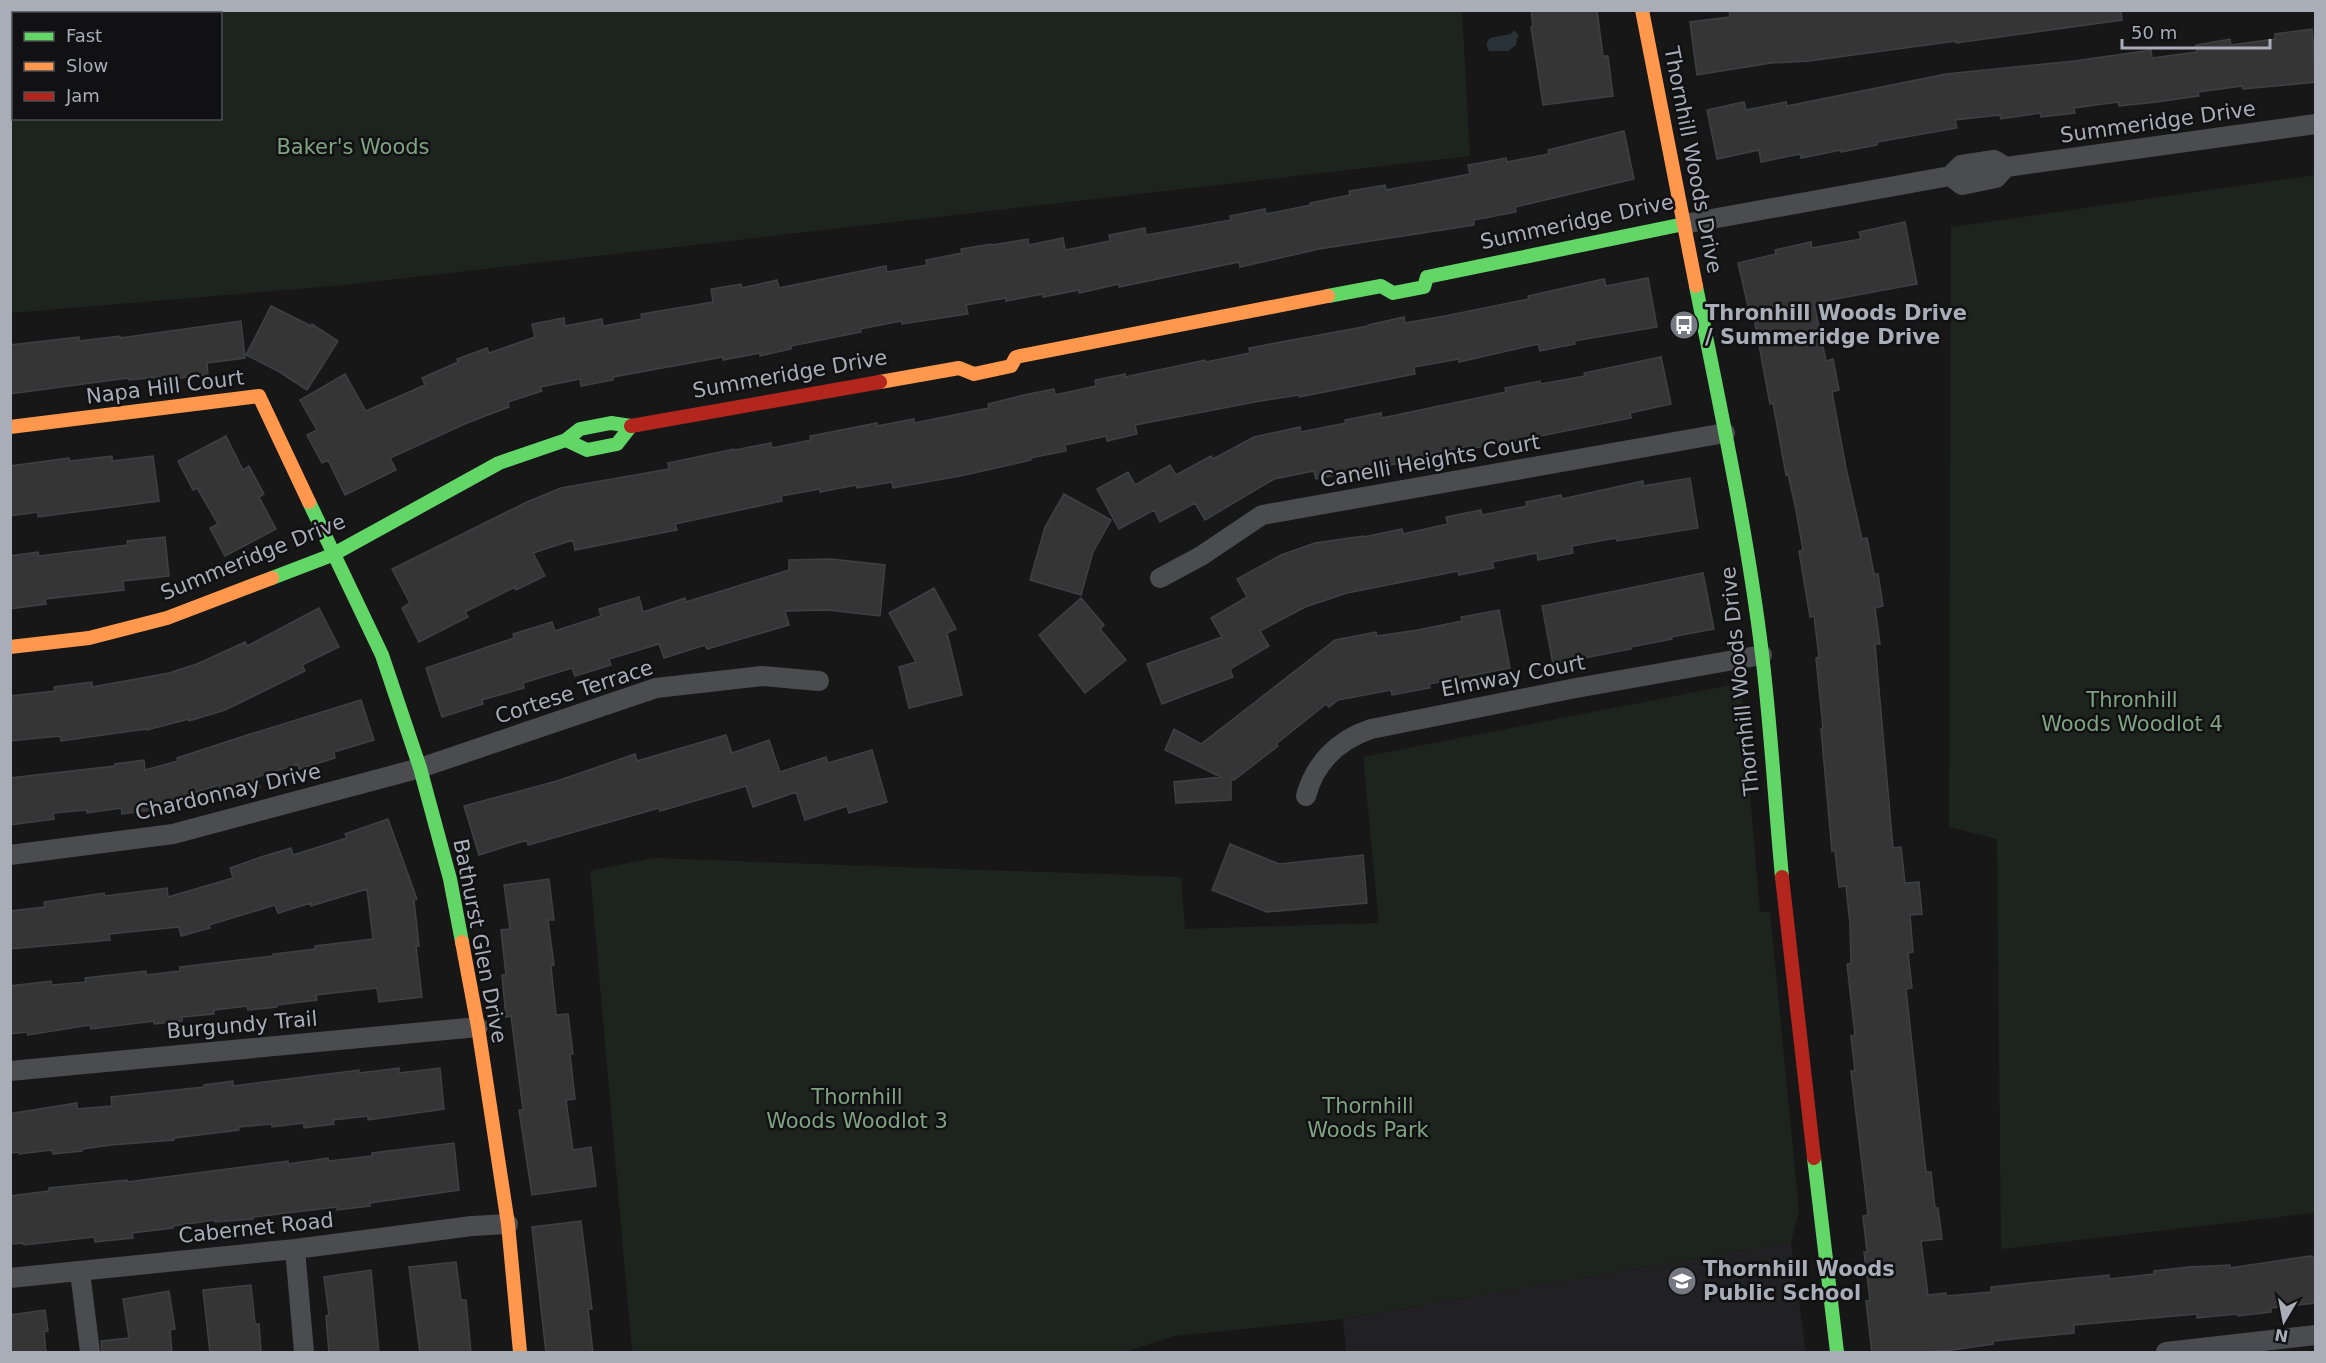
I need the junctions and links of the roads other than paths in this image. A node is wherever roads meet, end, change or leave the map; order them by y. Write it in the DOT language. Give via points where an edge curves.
graph roads {
  1 [pos="1642,10"];
  2 [pos="2316,124"];
  3 [pos="1684,224"];
  4 [pos="970,356"];
  5 [pos="959,368"];
  6 [pos="631,426"];
  7 [pos="10,427"];
  8 [pos="1725,434"];
  9 [pos="566,440"];
  10 [pos="332,555"];
  11 [pos="1160,578"];
  12 [pos="10,647"];
  13 [pos="1761,655"];
  14 [pos="819,681"];
  15 [pos="420,768"];
  16 [pos="1306,796"];
  17 [pos="10,855"];
  18 [pos="477,1028"];
  19 [pos="10,1071"];
  20 [pos="507,1224"];
  21 [pos="295,1249"];
  22 [pos="80,1272"];
  23 [pos="10,1278"];
  24 [pos="2313,1341"];
  25 [pos="90,1353"];
  26 [pos="304,1353"];
  27 [pos="520,1353"];
  28 [pos="1837,1353"];
  29 [pos="2166,1353"];
  1 -- 3 [label="street, Thornhill Woods Drive"];
  2 -- 3 [label="street, Summeridge Drive" via="2006,167 1994,160 1961,165 1950,176"];
  3 -- 5 [label="street, Summeridge Drive" via="1422,273 1424,287 1393,293 1385,280 1011,353 1011,366 974,374"];
  3 -- 8 [label="street, Thornhill Woods Drive"];
  4 -- 5 [label="street"];
  5 -- 6 [label="street, Summeridge Drive"];
  6 -- 9 [label="street, Summeridge Drive" via="611,423 580,429"];
  6 -- 9 [label="street" via="617,444 587,450"];
  7 -- 10 [label="street, Napa Hill Court" via="259,396"];
  8 -- 11 [label="street, Canelli Heights Court" via="1262,515"];
  8 -- 13 [label="street, Thornhill Woods Drive"];
  9 -- 10 [label="street, Summeridge Drive" via="499,463"];
  10 -- 12 [label="street, Summeridge Drive" via="167,618 89,638"];
  10 -- 15 [label="street, Bathurst Glen Drive" via="382,655"];
  13 -- 16 [label="street, Elmway Court" via="1371,729 1348,738 1329,753"];
  13 -- 28 [label="street, Thornhill Woods Drive" via="1785,911"];
  14 -- 15 [label="street, Cortese Terrace" via="762,676 656,688"];
  15 -- 17 [label="street, Chardonnay Drive" via="173,834"];
  15 -- 18 [label="street, Bathurst Glen Drive" via="450,879"];
  18 -- 19 [label="street, Burgundy Trail"];
  18 -- 20 [label="street, Bathurst Glen Drive"];
  20 -- 21 [label="street, Cabernet Road"];
  20 -- 27 [label="street, Bathurst Glen Drive"];
  21 -- 22 [label="street, Cabernet Road"];
  21 -- 26 [label="street"];
  22 -- 23 [label="street, Cabernet Road"];
  22 -- 25 [label="street"];
  24 -- 29 [label="street"];
}
